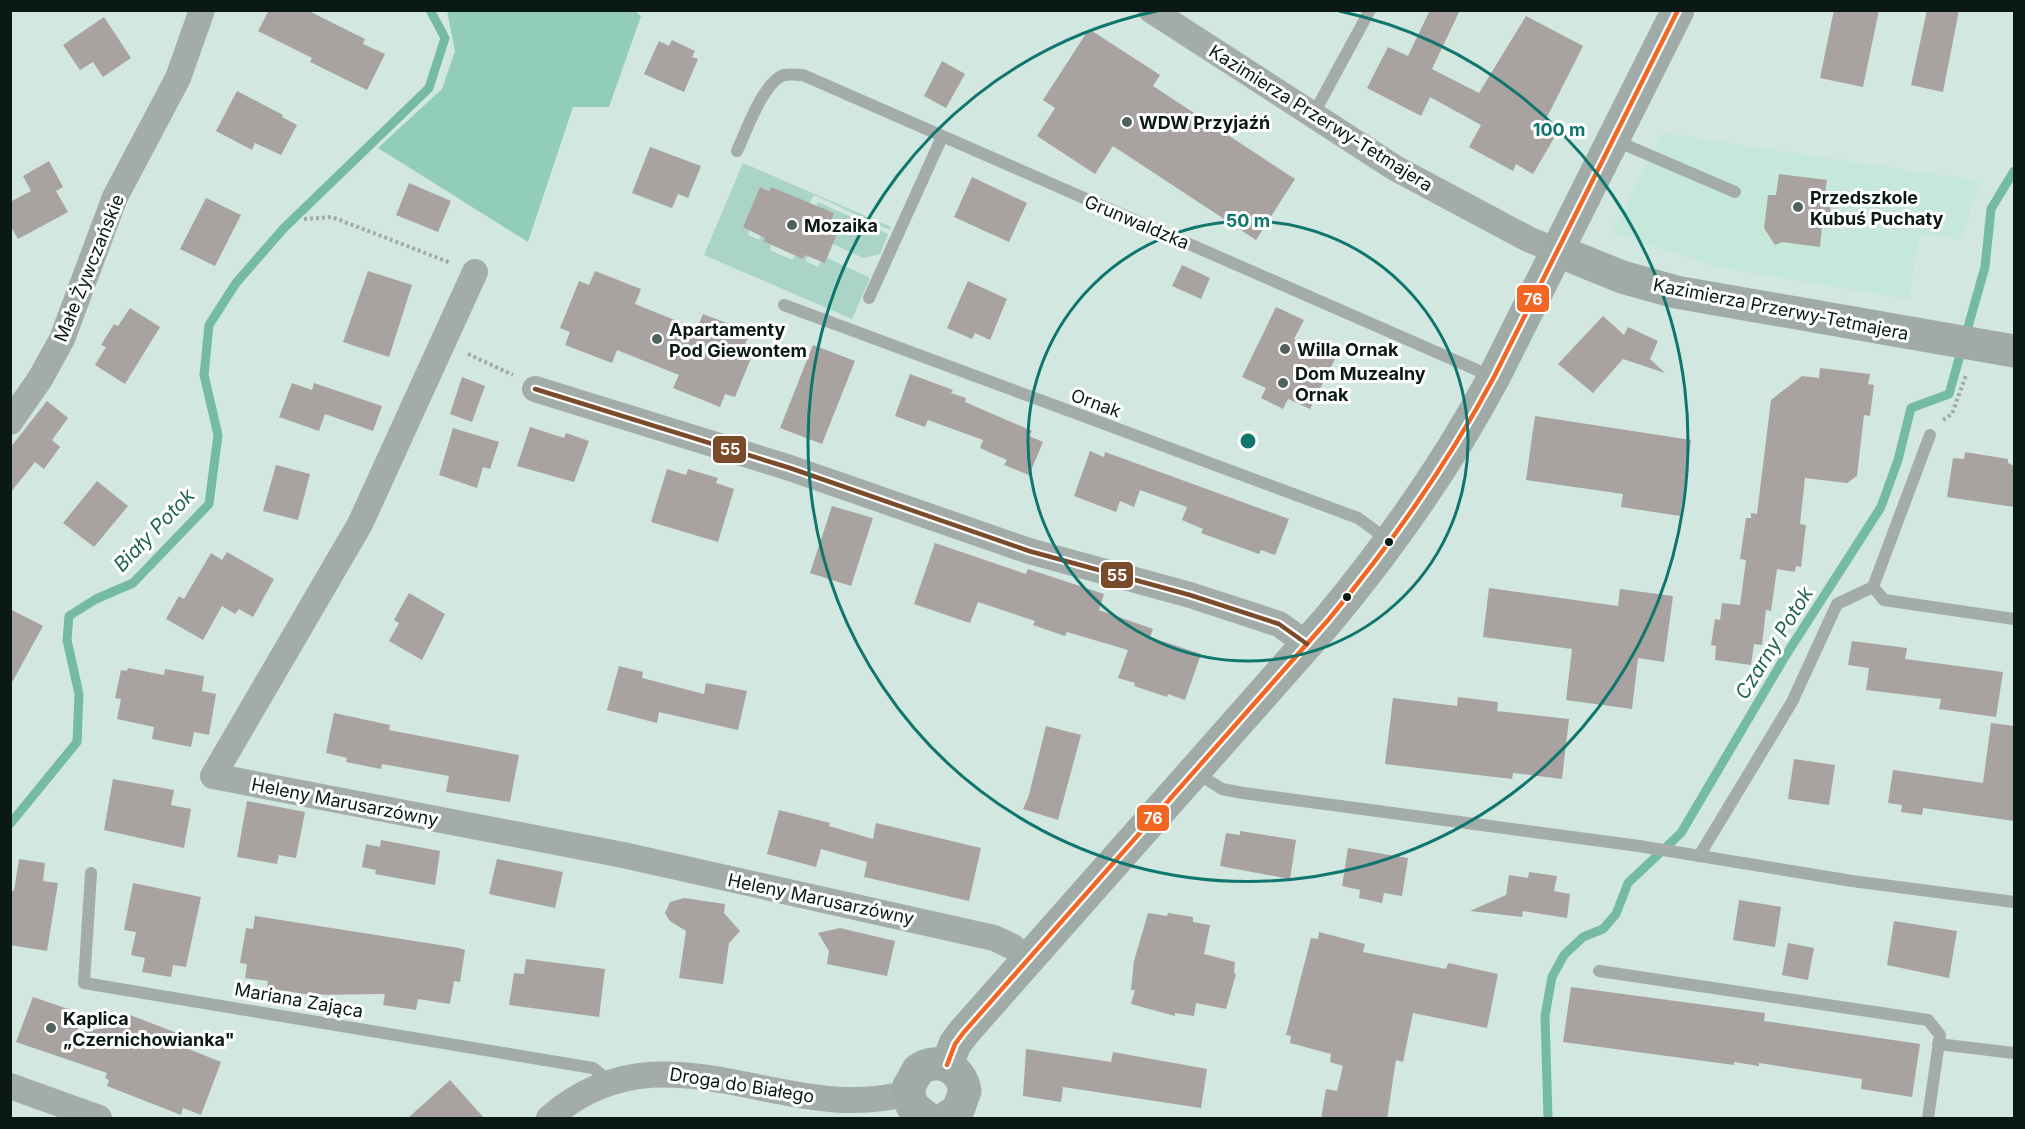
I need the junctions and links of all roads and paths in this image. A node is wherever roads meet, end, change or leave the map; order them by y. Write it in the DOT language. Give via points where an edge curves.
graph roads {
  1 [pos="202,10"];
  2 [pos="1151,10"];
  3 [pos="1370,10"];
  4 [pos="1678,10"];
  5 [pos="1314,115"];
  6 [pos="942,138"];
  7 [pos="1613,140"];
  8 [pos="737,151"];
  9 [pos="1735,192"];
  10 [pos="304,219"];
  11 [pos="1558,251"];
  12 [pos="475,272"];
  13 [pos="869,298"];
  14 [pos="784,305"];
  15 [pos="443,343"];
  16 [pos="1990,354"];
  17 [pos="506,371"];
  18 [pos="1494,377"];
  19 [pos="535,389"];
  20 [pos="10,422"];
  21 [pos="1940,422"];
  22 [pos="1930,435"];
  23 [pos="1391,542"];
  24 [pos="1873,587"];
  25 [pos="2014,619"];
  26 [pos="1307,644"];
  27 [pos="1194,771"];
  28 [pos="1699,856"];
  29 [pos="91,873"];
  30 [pos="2014,902"];
  31 [pos="1028,960"];
  32 [pos="1599,971"];
  33 [pos="1938,1044"];
  34 [pos="2014,1053"];
  35 [pos="947,1065"];
  36 [pos="612,1083"];
  37 [pos="10,1086"];
  38 [pos="917,1106"];
  39 [pos="959,1116"];
  40 [pos="99,1119"];
  41 [pos="549,1119"];
  42 [pos="1928,1119"];
  1 -- 20 [label="street, Małe Żywczańskie" via="178,78 106,218 62,339"];
  2 -- 5 [label="street, Kazimierza Przerwy-Tetmajera"];
  3 -- 5 [label="lane"];
  4 -- 7 [label="street"];
  5 -- 11 [label="street, Kazimierza Przerwy-Tetmajera" via="1395,168"];
  6 -- 8 [label="lane, Grunwaldzka" via="803,75 784,75 765,93"];
  6 -- 13 [label="lane"];
  6 -- 18 [label="lane, Grunwaldzka"];
  7 -- 9 [label="lane"];
  7 -- 11 [label="street"];
  10 -- 12 [label="path" via="332,217"];
  11 -- 16 [label="street, Kazimierza Przerwy-Tetmajera" via="1608,272 1676,292 1947,340"];
  11 -- 18 [label="street"];
  12 -- 15 [label="street, Heleny Marusarzówny"];
  14 -- 23 [label="lane, Ornak" via="1358,518"];
  15 -- 17 [label="path"];
  15 -- 31 [label="street, Heleny Marusarzówny" via="360,524 213,776 623,855 971,933 1002,940"];
  16 -- 21 [label="path" via="1952,414"];
  18 -- 23 [label="street" via="1449,456"];
  19 -- 26 [label="street" via="790,468 1029,551 1279,624"];
  22 -- 24 [label="lane"];
  23 -- 26 [label="street"];
  24 -- 25 [label="lane" via="1884,600"];
  24 -- 28 [label="lane" via="1837,604 1792,702"];
  26 -- 27 [label="street"];
  27 -- 28 [label="lane" via="1222,789"];
  27 -- 31 [label="street"];
  28 -- 30 [label="lane"];
  29 -- 36 [label="lane, Mariana Zająca" via="84,982 593,1068"];
  31 -- 35 [label="street" via="964,1032"];
  32 -- 33 [label="lane" via="1928,1020 1940,1035"];
  33 -- 34 [label="lane"];
  33 -- 42 [label="lane"];
  35 -- 38 [label="street" via="932,1064 911,1078"];
  35 -- 39 [label="street" via="958,1073 964,1085"];
  36 -- 38 [label="street, Droga do Białego" via="653,1073 673,1073 845,1101"];
  36 -- 41 [label="street, Droga do Białego" via="569,1104"];
  37 -- 40 [label="street"];
}
